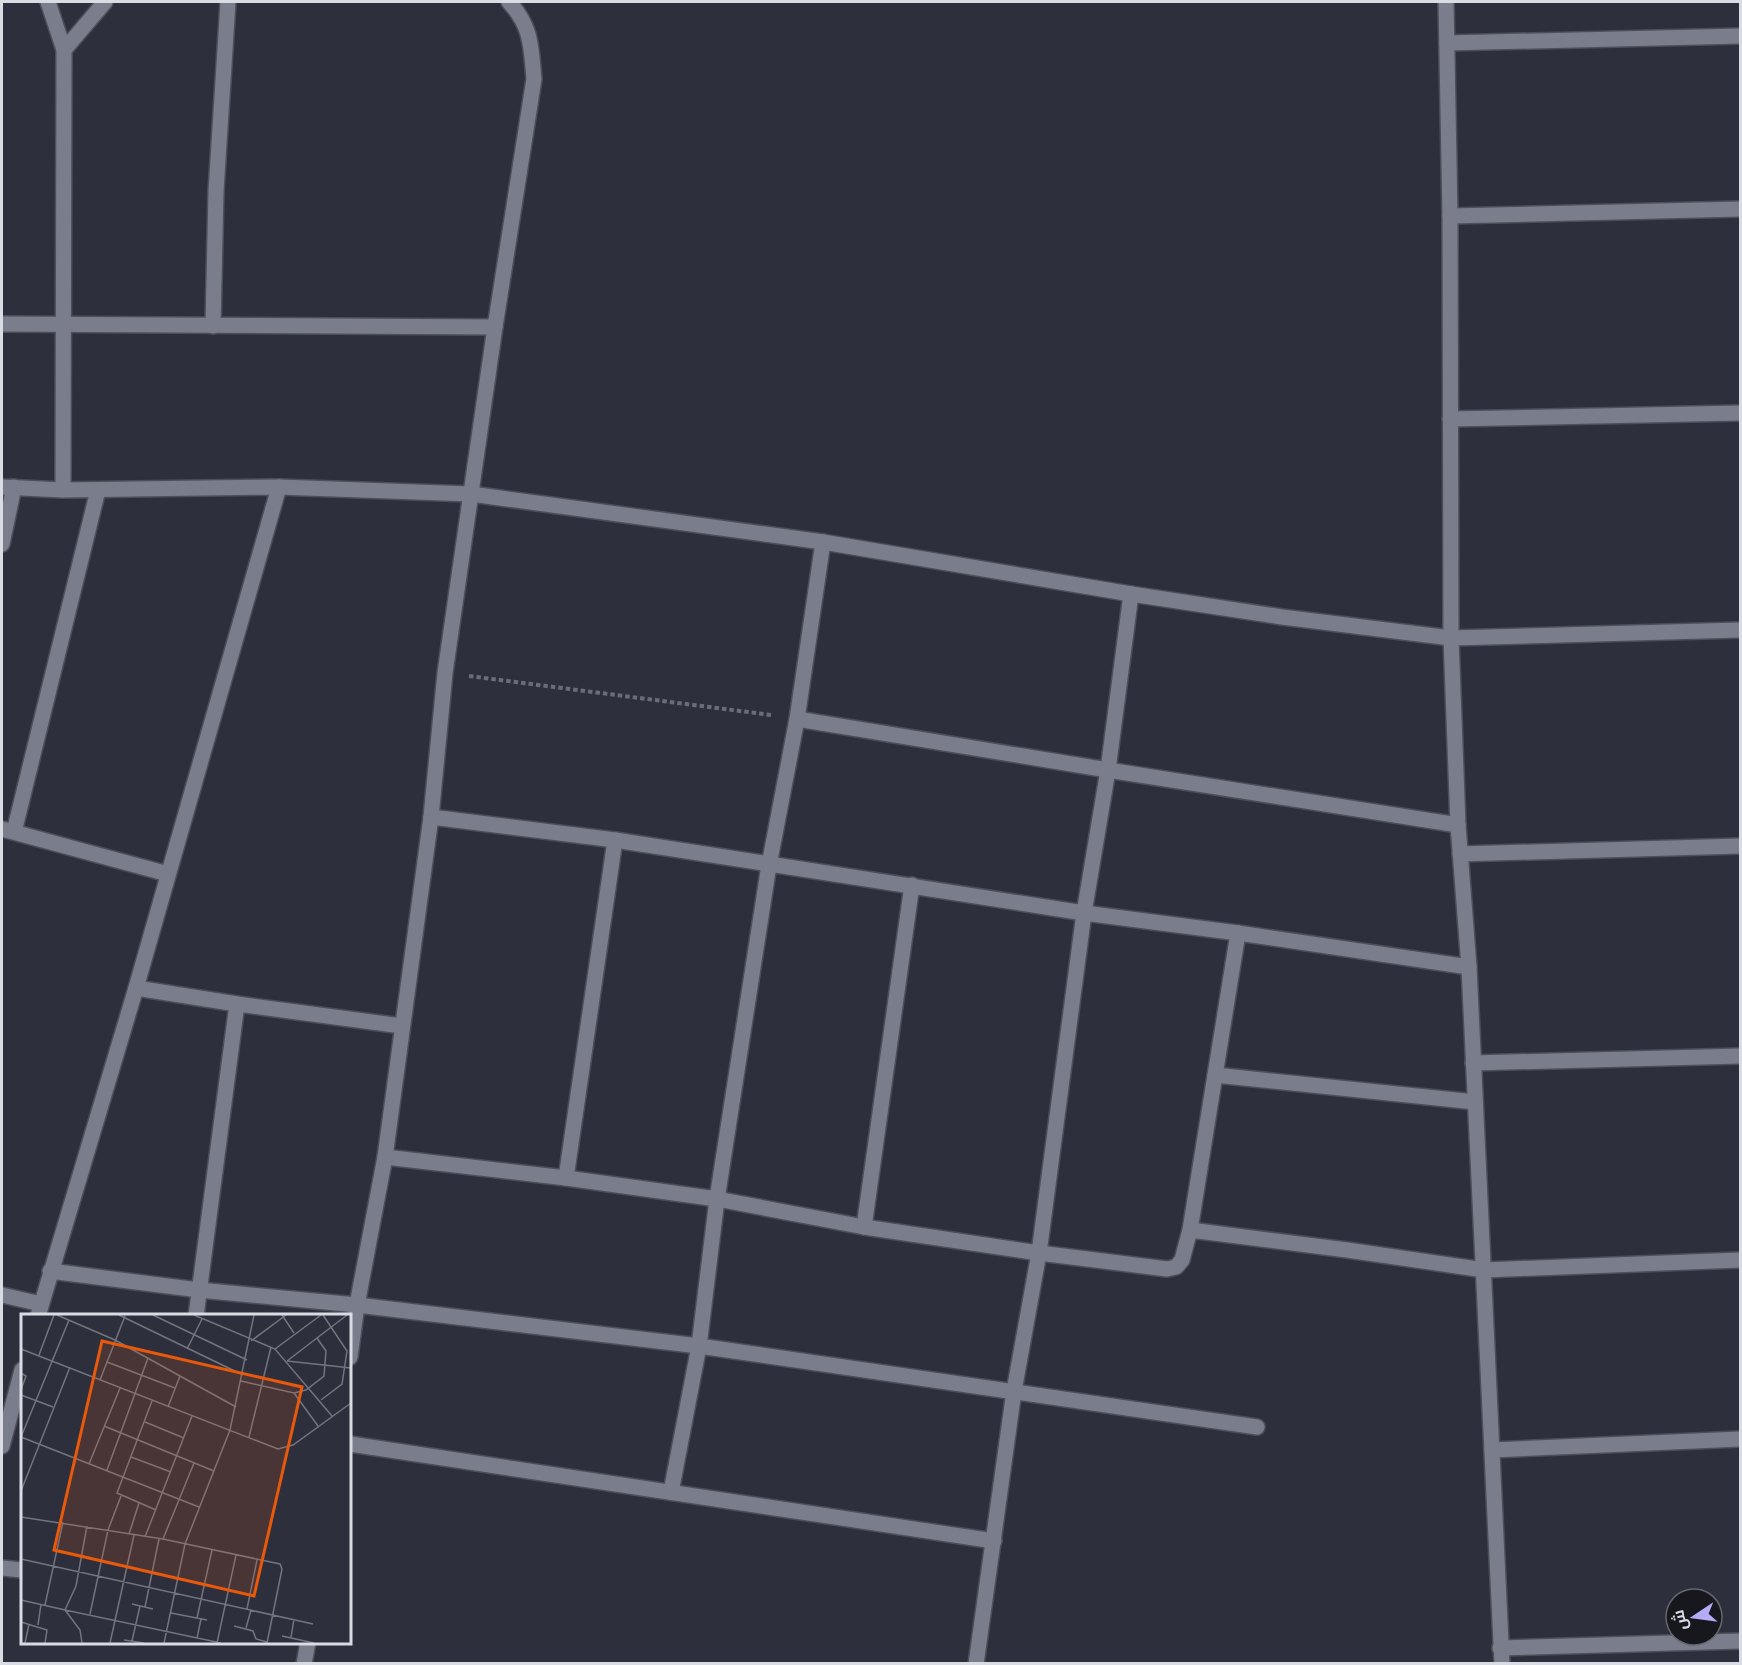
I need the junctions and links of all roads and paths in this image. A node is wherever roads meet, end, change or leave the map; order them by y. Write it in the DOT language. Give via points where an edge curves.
graph roads {
  1 [pos="48,2"];
  2 [pos="105,2"];
  3 [pos="228,2"];
  4 [pos="508,2"];
  5 [pos="1446,2"];
  6 [pos="1740,36"];
  7 [pos="1447,43"];
  8 [pos="64,50"];
  9 [pos="1740,209"];
  10 [pos="1450,216"];
  11 [pos="2,324"];
  12 [pos="63,326"];
  13 [pos="213,326"];
  14 [pos="495,327"];
  15 [pos="1740,412"];
  16 [pos="1450,419"];
  17 [pos="8,487"];
  18 [pos="279,487"];
  19 [pos="63,490"];
  20 [pos="98,490"];
  21 [pos="471,494"];
  22 [pos="823,542"];
  23 [pos="2,544"];
  24 [pos="1131,594"];
  25 [pos="1740,630"];
  26 [pos="1451,638"];
  27 [pos="445,673"];
  28 [pos="797,719"];
  29 [pos="1108,770"];
  30 [pos="430,817"];
  31 [pos="1458,825"];
  32 [pos="8,831"];
  33 [pos="615,840"];
  34 [pos="1740,846"];
  35 [pos="1460,854"];
  36 [pos="769,865"];
  37 [pos="168,874"];
  38 [pos="912,885"];
  39 [pos="1084,913"];
  40 [pos="1238,933"];
  41 [pos="1469,967"];
  42 [pos="136,988"];
  43 [pos="237,1004"];
  44 [pos="402,1026"];
  45 [pos="1740,1056"];
  46 [pos="1473,1063"];
  47 [pos="1215,1075"];
  48 [pos="1475,1102"];
  49 [pos="385,1157"];
  50 [pos="566,1178"];
  51 [pos="717,1199"];
  52 [pos="864,1227"];
  53 [pos="1190,1230"];
  54 [pos="1039,1253"];
  55 [pos="1740,1260"];
  56 [pos="1485,1270"];
  57 [pos="50,1271"];
  58 [pos="199,1290"];
  59 [pos="2,1295"];
  60 [pos="357,1305"];
  61 [pos="39,1310"];
  62 [pos="196,1314"];
  63 [pos="699,1346"];
  64 [pos="351,1350"];
  65 [pos="21,1374"];
  66 [pos="1014,1391"];
  67 [pos="1257,1427"];
  68 [pos="1740,1439"];
  69 [pos="351,1444"];
  70 [pos="2,1446"];
  71 [pos="1492,1450"];
  72 [pos="671,1492"];
  73 [pos="994,1541"];
  74 [pos="2,1568"];
  75 [pos="21,1570"];
  76 [pos="1740,1641"];
  77 [pos="308,1644"];
  78 [pos="1501,1656"];
  79 [pos="304,1664"];
  80 [pos="976,1664"];
  1 -- 8 [label="street"];
  2 -- 8 [label="street"];
  3 -- 13 [label="street" via="216,191"];
  4 -- 14 [label="street" via="518,12 531,40 534,79"];
  5 -- 7 [label="street"];
  6 -- 7 [label="street"];
  7 -- 10 [label="street"];
  8 -- 12 [label="street"];
  9 -- 10 [label="street"];
  10 -- 16 [label="street"];
  11 -- 12 [label="street"];
  12 -- 13 [label="street"];
  12 -- 19 [label="street"];
  13 -- 14 [label="street"];
  14 -- 21 [label="street"];
  15 -- 16 [label="street"];
  16 -- 26 [label="street"];
  17 -- 19 [label="street"];
  17 -- 23 [label="street"];
  18 -- 20 [label="street"];
  18 -- 21 [label="street"];
  18 -- 37 [label="street"];
  19 -- 20 [label="street"];
  20 -- 32 [label="street"];
  21 -- 22 [label="street"];
  21 -- 27 [label="street"];
  22 -- 24 [label="street"];
  22 -- 28 [label="street"];
  24 -- 26 [label="street"];
  24 -- 29 [label="street"];
  25 -- 26 [label="street"];
  26 -- 31 [label="street"];
  27 -- 28 [label="path"];
  27 -- 30 [label="street"];
  28 -- 29 [label="street"];
  28 -- 36 [label="street"];
  29 -- 31 [label="street"];
  29 -- 39 [label="street"];
  30 -- 33 [label="street"];
  30 -- 44 [label="street"];
  31 -- 35 [label="street"];
  32 -- 37 [label="street"];
  33 -- 36 [label="street"];
  33 -- 50 [label="street"];
  34 -- 35 [label="street"];
  35 -- 41 [label="street"];
  36 -- 38 [label="street"];
  36 -- 51 [label="street"];
  37 -- 42 [label="street"];
  38 -- 39 [label="street"];
  38 -- 52 [label="street"];
  39 -- 40 [label="street"];
  39 -- 54 [label="street"];
  40 -- 41 [label="street"];
  40 -- 47 [label="street"];
  41 -- 46 [label="street"];
  42 -- 43 [label="street"];
  42 -- 57 [label="street"];
  43 -- 44 [label="street"];
  43 -- 58 [label="street"];
  44 -- 49 [label="street"];
  45 -- 46 [label="street"];
  46 -- 48 [label="street"];
  47 -- 48 [label="street"];
  47 -- 53 [label="street"];
  48 -- 56 [label="street"];
  49 -- 50 [label="street"];
  49 -- 60 [label="street"];
  50 -- 51 [label="street"];
  51 -- 52 [label="street"];
  51 -- 63 [label="street"];
  52 -- 54 [label="street"];
  53 -- 54 [label="street" via="1182,1260 1167,1269"];
  53 -- 56 [label="street"];
  54 -- 66 [label="street"];
  55 -- 56 [label="street"];
  56 -- 71 [label="street"];
  57 -- 58 [label="street"];
  57 -- 61 [label="street"];
  58 -- 60 [label="street"];
  58 -- 62 [label="street"];
  59 -- 61 [label="street"];
  60 -- 63 [label="street"];
  60 -- 64 [label="street"];
  63 -- 66 [label="street"];
  63 -- 72 [label="street"];
  65 -- 70 [label="street"];
  66 -- 67 [label="street"];
  66 -- 73 [label="street"];
  68 -- 71 [label="street"];
  69 -- 72 [label="street"];
  71 -- 78 [label="street"];
  72 -- 73 [label="street"];
  73 -- 80 [label="street"];
  74 -- 75 [label="street"];
  76 -- 78 [label="street"];
  77 -- 79 [label="street"];
}
